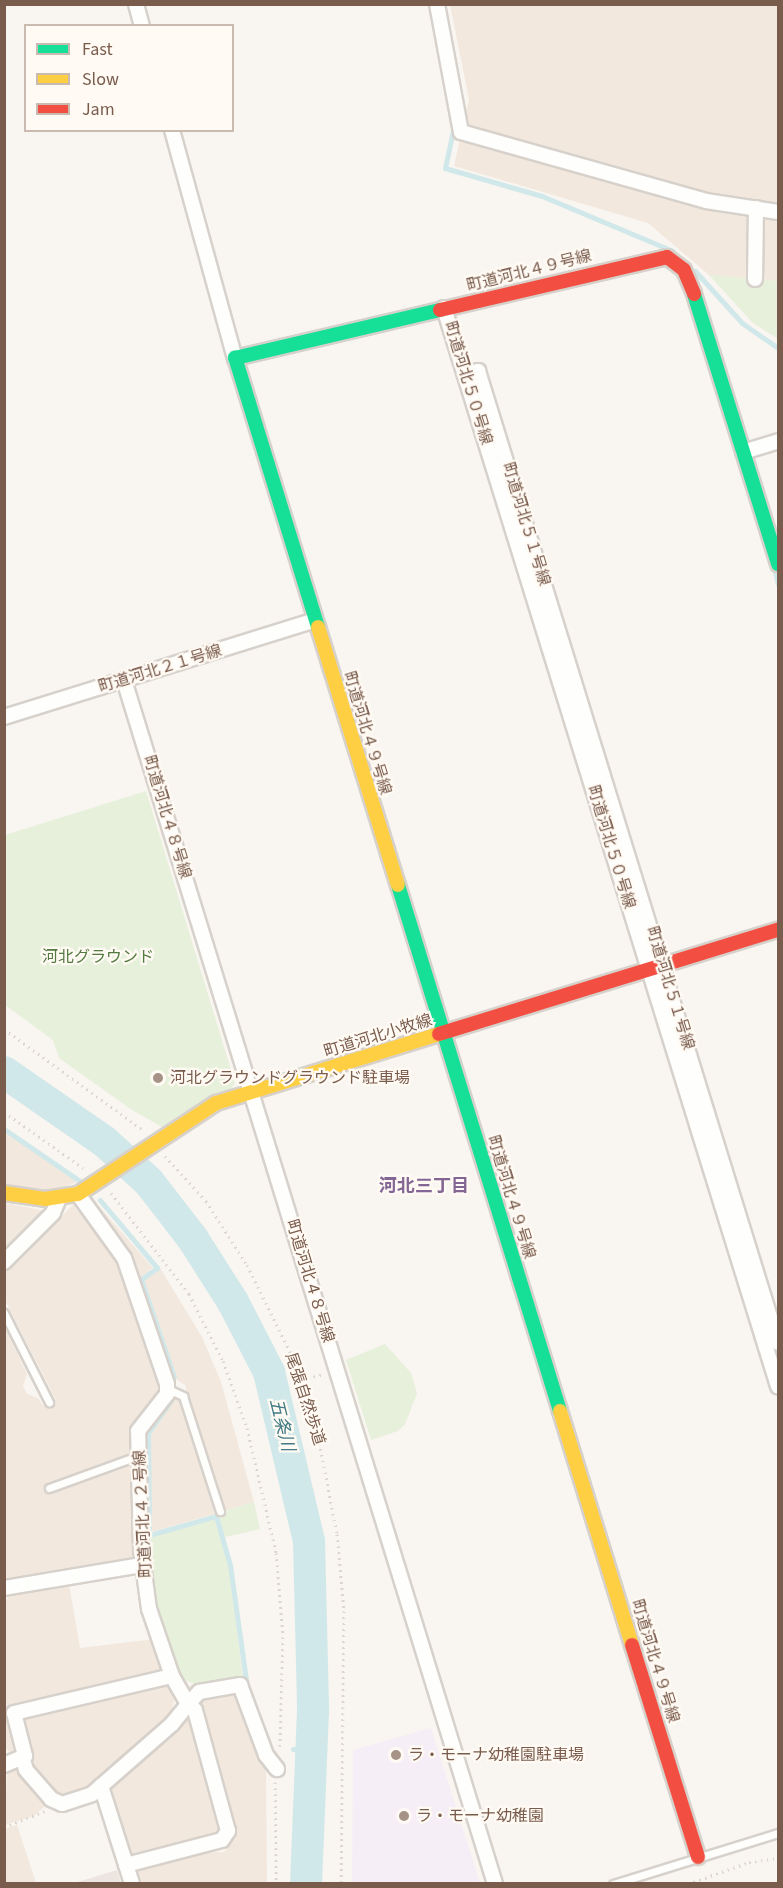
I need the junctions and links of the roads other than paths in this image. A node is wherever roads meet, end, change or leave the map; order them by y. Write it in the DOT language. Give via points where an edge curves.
graph roads {
  1 [pos="136,4"];
  2 [pos="437,4"];
  3 [pos="141,24"];
  4 [pos="173,132"];
  5 [pos="756,208"];
  6 [pos="778,212"];
  7 [pos="755,279"];
  8 [pos="444,308"];
  9 [pos="235,358"];
  10 [pos="778,441"];
  11 [pos="744,452"];
  12 [pos="778,564"];
  13 [pos="315,620"];
  14 [pos="124,680"];
  15 [pos="4,717"];
  16 [pos="778,930"];
  17 [pos="656,968"];
  18 [pos="443,1033"];
  19 [pos="252,1091"];
  20 [pos="4,1193"];
  21 [pos="78,1194"];
  22 [pos="59,1198"];
  23 [pos="4,1262"];
  24 [pos="4,1313"];
  25 [pos="778,1343"];
  26 [pos="778,1386"];
  27 [pos="168,1389"];
  28 [pos="49,1402"];
  29 [pos="140,1455"];
  30 [pos="49,1488"];
  31 [pos="220,1510"];
  32 [pos="142,1564"];
  33 [pos="4,1588"];
  34 [pos="172,1676"];
  35 [pos="188,1704"];
  36 [pos="23,1760"];
  37 [pos="4,1765"];
  38 [pos="277,1770"];
  39 [pos="101,1786"];
  40 [pos="778,1833"];
  41 [pos="698,1857"];
  42 [pos="126,1865"];
  43 [pos="132,1884"];
  44 [pos="495,1884"];
  45 [pos="613,1884"];
  1 -- 3 [label="street"];
  2 -- 5 [label="street" via="461,132 705,201"];
  4 -- 9 [label="street"];
  5 -- 6 [label="street"];
  5 -- 7 [label="street"];
  8 -- 9 [label="street, 町道河北４９号線"];
  8 -- 11 [label="street, 町道河北４９号線" via="667,257 690,280"];
  8 -- 17 [label="street, 町道河北５０号線"];
  9 -- 13 [label="street, 町道河北４９号線"];
  10 -- 11 [label="street"];
  11 -- 12 [label="street, 町道河北４９号線"];
  13 -- 14 [label="street, 町道河北２１号線"];
  13 -- 18 [label="street, 町道河北４９号線"];
  14 -- 15 [label="street, 町道河北２１号線"];
  14 -- 19 [label="street, 町道河北４８号線"];
  16 -- 17 [label="street, 町道河北小牧線"];
  17 -- 18 [label="street, 町道河北小牧線"];
  17 -- 25 [label="street, 町道河北５１号線"];
  17 -- 26 [label="street, 町道河北５０号線"];
  18 -- 19 [label="street, 町道河北小牧線"];
  18 -- 41 [label="street, 町道河北４９号線"];
  19 -- 21 [label="street, 町道河北小牧線" via="206,1108"];
  19 -- 44 [label="street, 町道河北４８号線"];
  20 -- 22 [label="street, 町道河北小牧線"];
  21 -- 22 [label="street, 町道河北小牧線"];
  21 -- 27 [label="street" via="124,1258"];
  22 -- 23 [label="street" via="53,1213"];
  24 -- 28 [label="lane"];
  27 -- 29 [label="street, 町道河北４２号線" via="138,1431"];
  27 -- 31 [label="lane" via="183,1396"];
  29 -- 30 [label="lane"];
  29 -- 32 [label="street, 町道河北４２号線"];
  32 -- 33 [label="street"];
  32 -- 34 [label="street, 町道河北４２号線" via="149,1609"];
  34 -- 35 [label="street, 町道河北４２号線"];
  34 -- 36 [label="street" via="14,1713"];
  35 -- 38 [label="street" via="199,1692 240,1685 266,1755"];
  35 -- 39 [label="street" via="172,1724"];
  35 -- 42 [label="street, 町道河北４２号線" via="195,1710 228,1831 222,1840"];
  36 -- 37 [label="street"];
  36 -- 39 [label="street" via="26,1770 59,1803 92,1794"];
  39 -- 42 [label="street"];
  40 -- 41 [label="lane"];
  41 -- 45 [label="lane"];
  42 -- 43 [label="street"];
}
